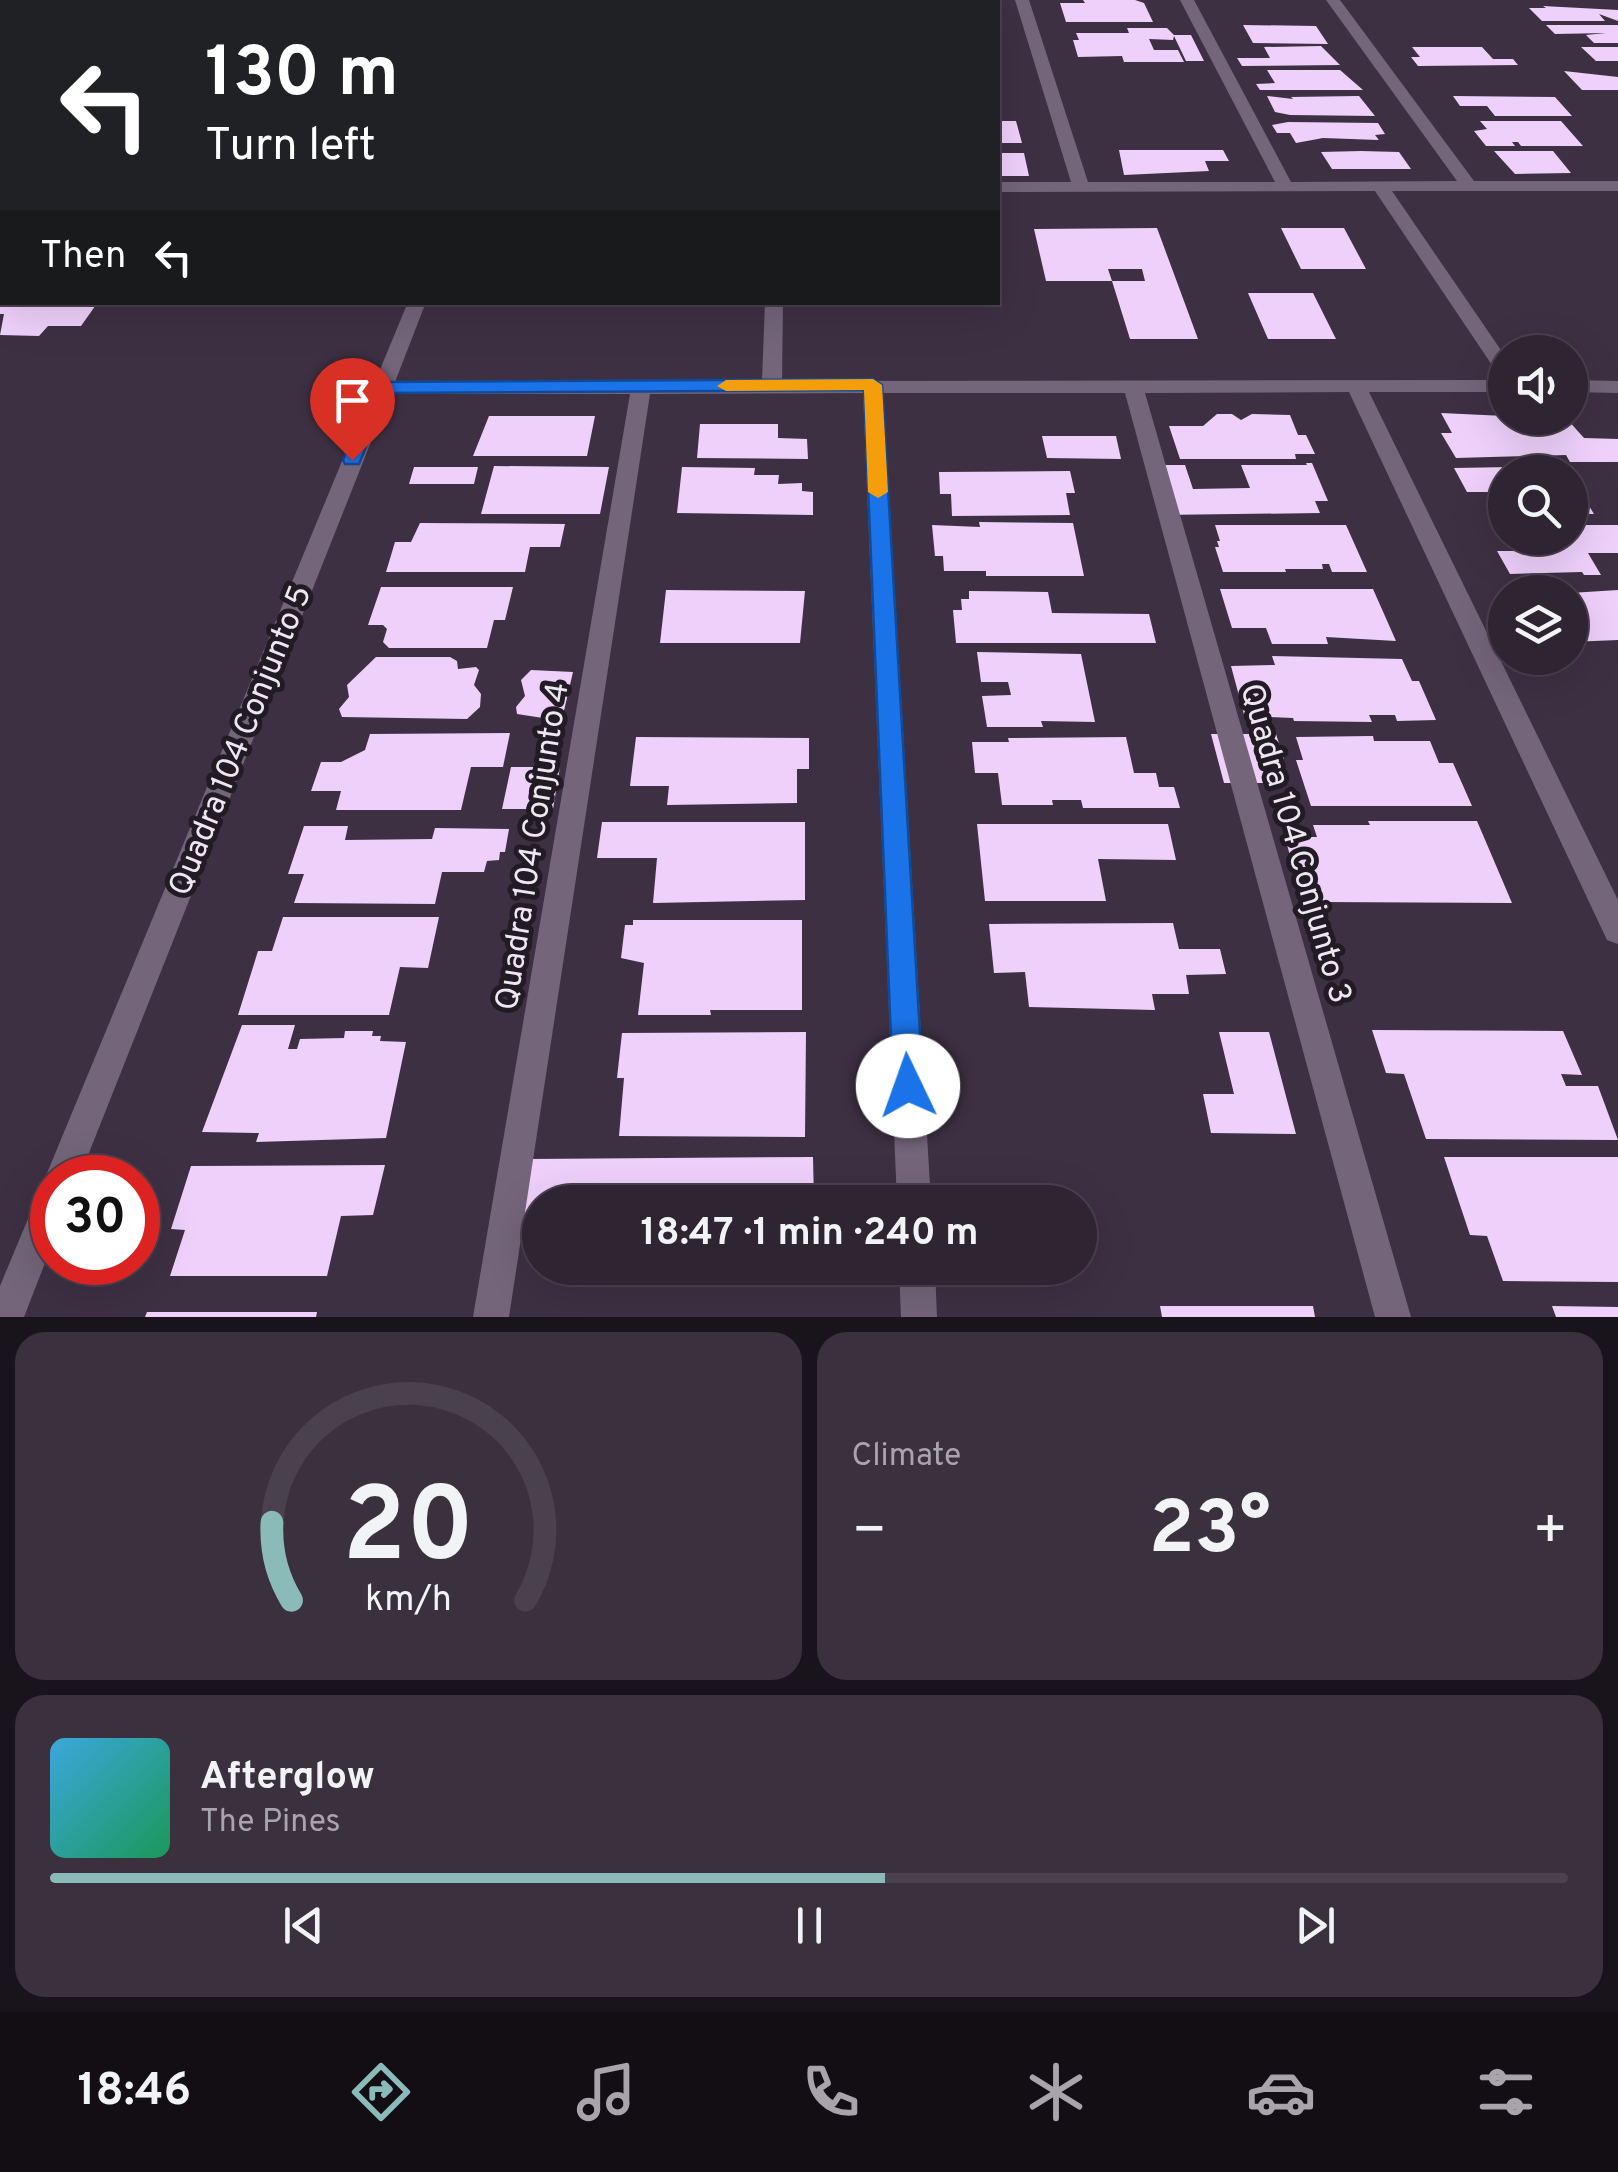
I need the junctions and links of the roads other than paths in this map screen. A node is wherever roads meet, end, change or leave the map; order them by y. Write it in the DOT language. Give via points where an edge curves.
graph roads {
  1 [pos="1022,0"];
  2 [pos="1187,0"];
  3 [pos="1333,0"];
  4 [pos="1081,186"];
  5 [pos="1284,186"];
  6 [pos="1380,186"];
  7 [pos="1469,186"];
  8 [pos="1618,186"];
  9 [pos="1000,187"];
  10 [pos="415,305"];
  11 [pos="774,305"];
  12 [pos="1488,345"];
  13 [pos="873,385"];
  14 [pos="641,386"];
  15 [pos="772,386"];
  16 [pos="1356,386"];
  17 [pos="1488,386"];
  18 [pos="1133,387"];
  19 [pos="381,388"];
  20 [pos="1588,388"];
  21 [pos="1615,390"];
  22 [pos="1618,931"];
  23 [pos="71,1155"];
  24 [pos="913,1185"];
  25 [pos="30,1257"];
  26 [pos="918,1285"];
  27 [pos="6,1317"];
  28 [pos="491,1317"];
  29 [pos="919,1317"];
  30 [pos="1394,1317"];
  1 -- 4 [label="street"];
  2 -- 5 [label="street"];
  3 -- 7 [label="street"];
  4 -- 5 [label="street"];
  4 -- 9 [label="street"];
  5 -- 6 [label="street"];
  6 -- 7 [label="street"];
  6 -- 12 [label="street"];
  7 -- 8 [label="street"];
  10 -- 19 [label="street, Quadra 104 Conjunto 5"];
  11 -- 15 [label="street"];
  13 -- 15 [label="street"];
  13 -- 18 [label="street"];
  13 -- 24 [label="street"];
  14 -- 15 [label="street"];
  14 -- 19 [label="street"];
  14 -- 28 [label="street, Quadra 104 Conjunto 4"];
  16 -- 17 [label="street"];
  16 -- 18 [label="street"];
  16 -- 22 [label="street"];
  18 -- 30 [label="street, Quadra 104 Conjunto 3"];
  19 -- 23 [label="street, Quadra 104 Conjunto 5"];
  20 -- 21 [label="street"];
  25 -- 27 [label="street"];
  26 -- 29 [label="street"];
}
